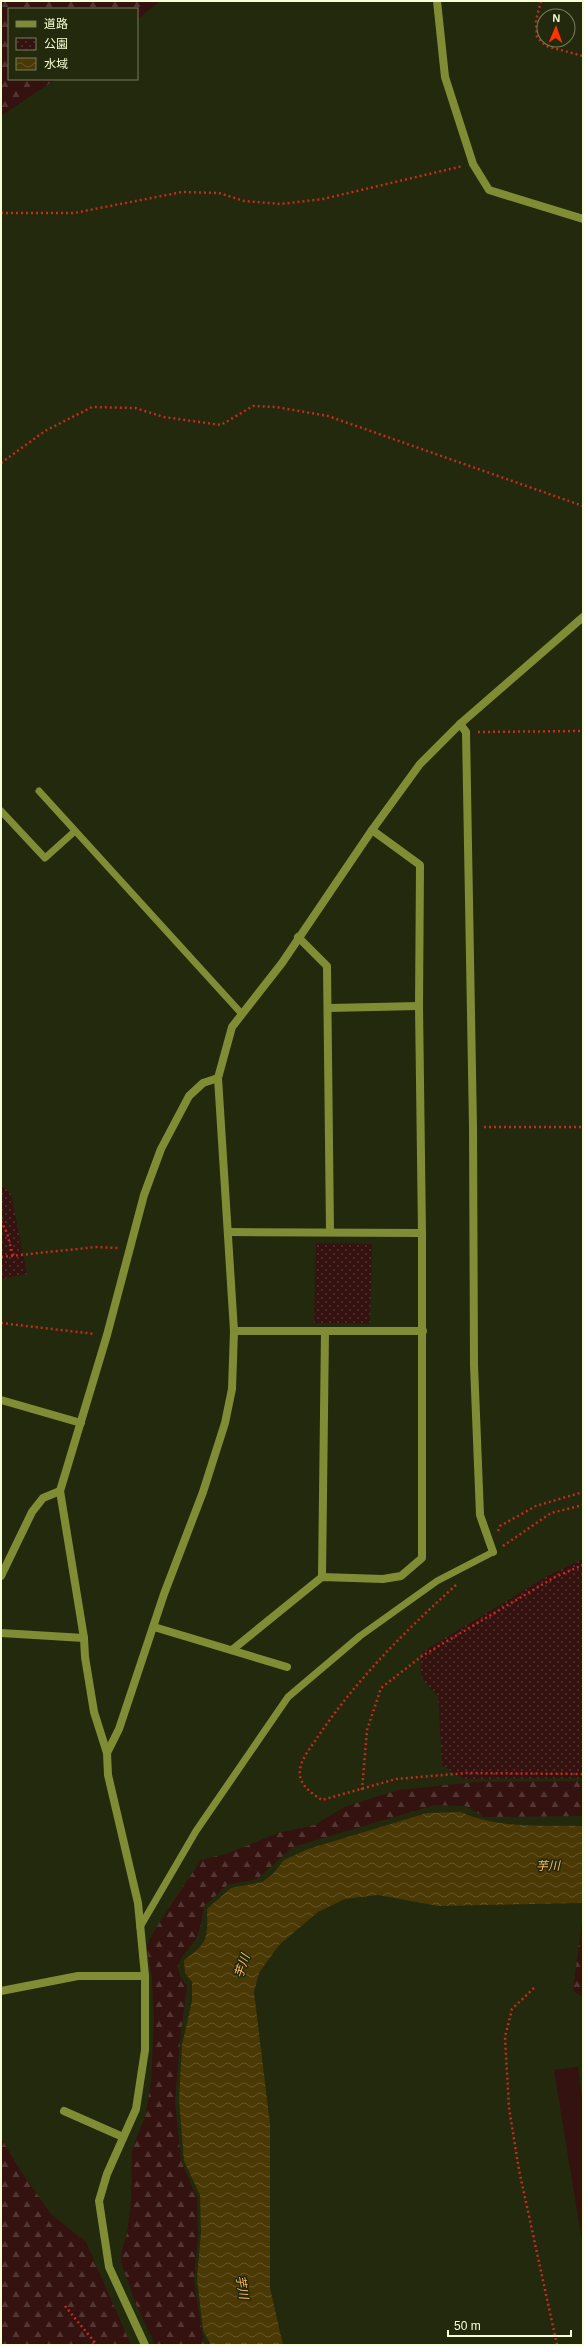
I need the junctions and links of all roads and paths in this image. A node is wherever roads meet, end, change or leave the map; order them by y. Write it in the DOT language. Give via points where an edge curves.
graph roads {
  1 [pos="436,1"];
  2 [pos="541,1"];
  3 [pos="583,56"];
  4 [pos="473,164"];
  5 [pos="1,213"];
  6 [pos="583,219"];
  7 [pos="1,463"];
  8 [pos="583,506"];
  9 [pos="583,617"];
  10 [pos="460,724"];
  11 [pos="583,731"];
  12 [pos="466,732"];
  13 [pos="39,791"];
  14 [pos="1,811"];
  15 [pos="372,830"];
  16 [pos="75,831"];
  17 [pos="298,937"];
  18 [pos="419,1006"];
  19 [pos="329,1008"];
  20 [pos="241,1013"];
  21 [pos="218,1078"];
  22 [pos="473,1127"];
  23 [pos="583,1127"];
  24 [pos="1,1221"];
  25 [pos="330,1231"];
  26 [pos="228,1232"];
  27 [pos="422,1233"];
  28 [pos="130,1250"];
  29 [pos="13,1256"];
  30 [pos="1,1257"];
  31 [pos="1,1323"];
  32 [pos="234,1331"];
  33 [pos="325,1331"];
  34 [pos="423,1331"];
  35 [pos="107,1335"];
  36 [pos="1,1400"];
  37 [pos="81,1423"];
  38 [pos="60,1491"];
  39 [pos="583,1492"];
  40 [pos="583,1505"];
  41 [pos="493,1552"];
  42 [pos="583,1565"];
  43 [pos="1,1576"];
  44 [pos="322,1577"];
  45 [pos="457,1584"];
  46 [pos="154,1627"];
  47 [pos="1,1633"];
  48 [pos="84,1638"];
  49 [pos="232,1650"];
  50 [pos="287,1667"];
  51 [pos="107,1753"];
  52 [pos="583,1774"];
  53 [pos="362,1790"];
  54 [pos="140,1927"];
  55 [pos="145,1976"];
  56 [pos="534,1988"];
  57 [pos="1,1991"];
  58 [pos="64,2111"];
  59 [pos="123,2137"];
  60 [pos="65,2306"];
  61 [pos="97,2345"];
  62 [pos="145,2345"];
  63 [pos="557,2345"];
  1 -- 4 [label="street" via="445,77"];
  2 -- 3 [label="path" via="536,20 537,37 546,46"];
  4 -- 5 [label="path" via="339,195 281,204 244,201 218,193 182,192 74,213"];
  4 -- 6 [label="street" via="489,190"];
  7 -- 8 [label="path" via="45,431 92,407 135,408 164,417 221,425 253,406 276,407 328,416"];
  9 -- 10 [label="street"];
  10 -- 12 [label="street"];
  10 -- 15 [label="street" via="420,764"];
  11 -- 12 [label="path"];
  12 -- 22 [label="street"];
  13 -- 16 [label="lane"];
  14 -- 16 [label="lane" via="45,858"];
  15 -- 17 [label="street"];
  15 -- 18 [label="street" via="420,865"];
  16 -- 20 [label="lane"];
  17 -- 19 [label="street" via="327,966"];
  17 -- 20 [label="street" via="282,963"];
  18 -- 19 [label="street"];
  18 -- 27 [label="street"];
  19 -- 25 [label="street"];
  20 -- 21 [label="street" via="232,1028"];
  21 -- 26 [label="street"];
  21 -- 28 [label="street" via="203,1084 189,1096 161,1149 144,1195"];
  22 -- 23 [label="path"];
  22 -- 41 [label="street" via="474,1364 480,1515"];
  24 -- 29 [label="path" via="8,1233"];
  25 -- 26 [label="street"];
  25 -- 27 [label="street"];
  26 -- 32 [label="street"];
  27 -- 34 [label="street"];
  28 -- 29 [label="path" via="112,1246"];
  28 -- 35 [label="street"];
  29 -- 30 [label="path"];
  31 -- 35 [label="path"];
  32 -- 33 [label="street"];
  32 -- 46 [label="street" via="232,1389 225,1423"];
  33 -- 34 [label="street"];
  33 -- 44 [label="street"];
  34 -- 44 [label="street" via="422,1558 401,1576 383,1580"];
  35 -- 37 [label="street"];
  36 -- 37 [label="street"];
  37 -- 38 [label="street"];
  38 -- 43 [label="street" via="43,1498 32,1512"];
  38 -- 48 [label="street"];
  39 -- 41 [label="path" via="536,1506 500,1526"];
  40 -- 41 [label="path" via="551,1513"];
  41 -- 54 [label="lane" via="437,1581 360,1636 288,1697 196,1831"];
  42 -- 53 [label="path" via="556,1577 422,1656 381,1688 367,1730"];
  44 -- 49 [label="street"];
  45 -- 53 [label="path" via="379,1659 334,1714 300,1769 300,1780 322,1800"];
  46 -- 49 [label="street"];
  46 -- 51 [label="street" via="119,1729"];
  47 -- 48 [label="street"];
  48 -- 51 [label="street" via="94,1712"];
  49 -- 50 [label="street"];
  51 -- 54 [label="street" via="108,1775 138,1903"];
  52 -- 53 [label="path" via="466,1773 396,1779"];
  54 -- 55 [label="street"];
  55 -- 57 [label="street" via="78,1976"];
  55 -- 59 [label="street" via="145,2050 136,2109"];
  56 -- 63 [label="path" via="512,2008 505,2037 509,2108 519,2170"];
  58 -- 59 [label="street"];
  59 -- 62 [label="street" via="99,2201 109,2267"];
  60 -- 61 [label="path"];
}
